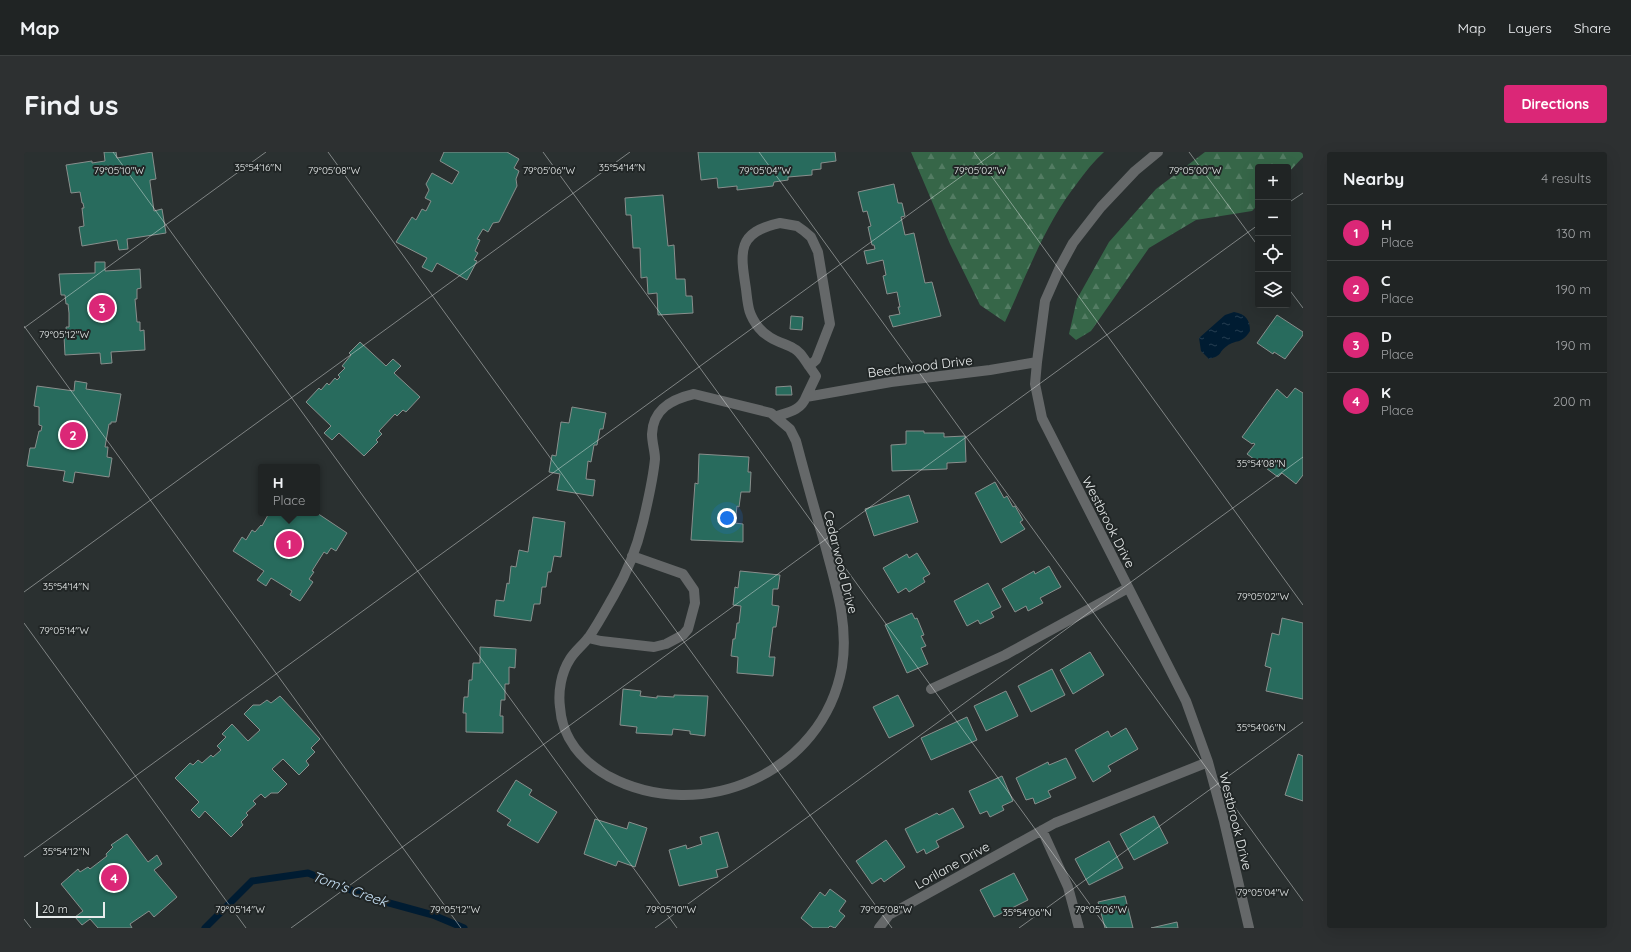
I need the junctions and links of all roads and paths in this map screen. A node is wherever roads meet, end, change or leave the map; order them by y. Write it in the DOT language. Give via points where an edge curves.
graph roads {
  1 [pos="1158,152"];
  2 [pos="1037,362"];
  3 [pos="809,366"];
  4 [pos="806,397"];
  5 [pos="777,416"];
  6 [pos="632,556"];
  7 [pos="1128,588"];
  8 [pos="588,638"];
  9 [pos="931,689"];
  10 [pos="1208,762"];
  11 [pos="1042,830"];
  12 [pos="879,928"];
  13 [pos="1079,928"];
  14 [pos="1249,928"];
  1 -- 2 [label="street, Westbrook Drive" via="1135,171 1072,243 1045,301"];
  2 -- 4 [label="street, Beechwood Drive" via="891,382"];
  2 -- 7 [label="street, Westbrook Drive" via="1035,384 1042,418"];
  3 -- 3 [label="street" via="816,360 830,324 818,252 810,237 797,226 780,223 763,226 750,236 742,252 750,316 760,330 774,340 794,348"];
  3 -- 4 [label="street" via="816,376"];
  4 -- 5 [label="street" via="796,410"];
  5 -- 6 [label="street" via="694,394 679,397 665,406 653,424 655,456 651,487 642,529"];
  5 -- 8 [label="street, Cedarwood Drive" via="790,429 796,441 842,608 842,667 833,698 806,741 783,763 760,778 734,789 707,794 674,795 624,785 596,769 582,757 564,731 560,690 564,672 569,660"];
  6 -- 8 [label="street, Cedarwood Drive" via="616,592"];
  6 -- 8 [label="street" via="683,574 694,590 695,603 688,629 683,635 654,647"];
  7 -- 9 [label="street" via="1005,654"];
  7 -- 10 [label="street, Westbrook Drive" via="1186,701"];
  10 -- 11 [label="street, Lorilane Drive" via="1055,822"];
  10 -- 14 [label="street, Westbrook Drive"];
  11 -- 12 [label="street, Lorilane Drive" via="889,915"];
  11 -- 13 [label="street" via="1068,887"];
}
